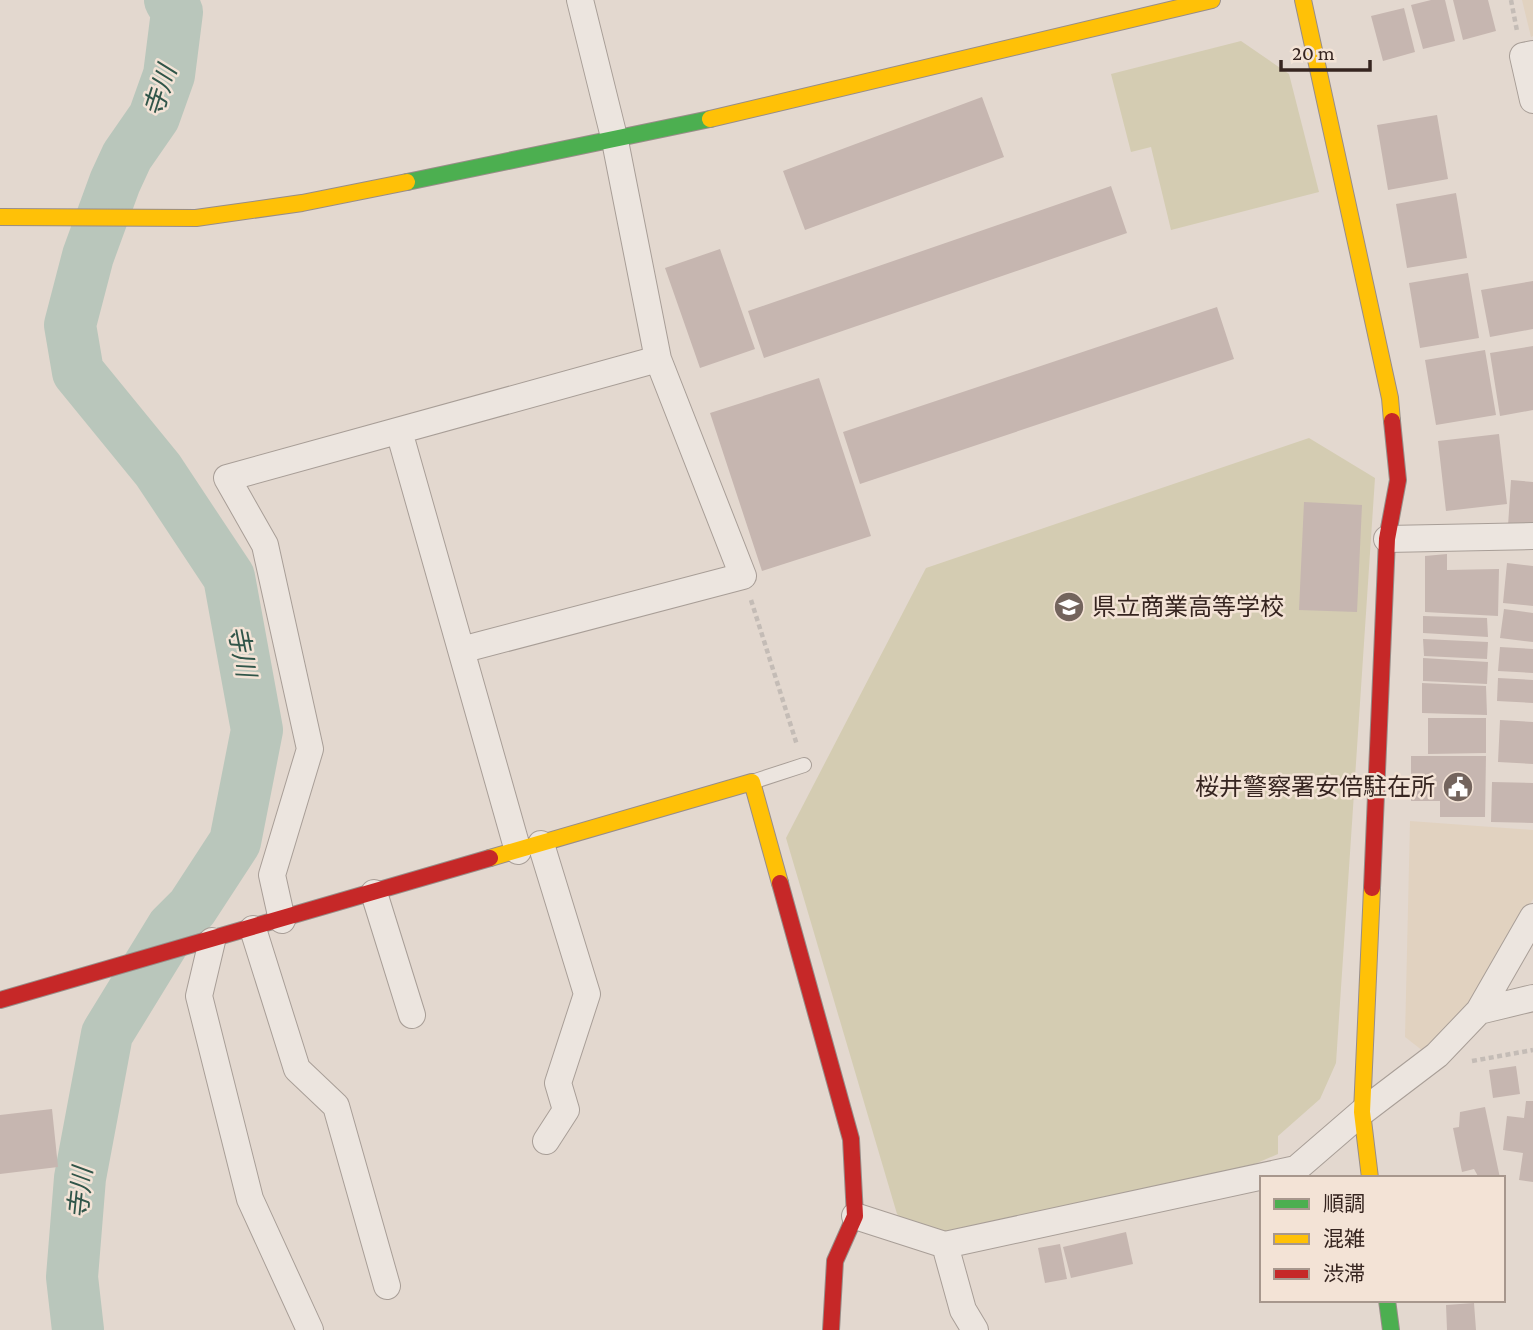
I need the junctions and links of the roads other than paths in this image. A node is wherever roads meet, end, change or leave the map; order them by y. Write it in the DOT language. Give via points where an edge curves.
graph roads {
  1 [pos="580,0"];
  2 [pos="1212,0"];
  3 [pos="1303,0"];
  4 [pos="1533,54"];
  5 [pos="1533,100"];
  6 [pos="615,141"];
  7 [pos="0,217"];
  8 [pos="658,359"];
  9 [pos="399,431"];
  10 [pos="1533,536"];
  11 [pos="1387,539"];
  12 [pos="461,650"];
  13 [pos="804,765"];
  14 [pos="752,782"];
  15 [pos="530,847"];
  16 [pos="374,893"];
  17 [pos="1533,917"];
  18 [pos="282,920"];
  19 [pos="253,929"];
  20 [pos="212,940"];
  21 [pos="1533,998"];
  22 [pos="0,1000"];
  23 [pos="1479,1011"];
  24 [pos="412,1015"];
  25 [pos="1362,1112"];
  26 [pos="547,1141"];
  27 [pos="1264,1176"];
  28 [pos="1370,1176"];
  29 [pos="1260,1177"];
  30 [pos="855,1216"];
  31 [pos="945,1245"];
  32 [pos="387,1286"];
  33 [pos="1387,1302"];
  34 [pos="310,1330"];
  35 [pos="831,1330"];
  36 [pos="975,1330"];
  37 [pos="1391,1330"];
  1 -- 6 [label="street"];
  2 -- 6 [label="street"];
  3 -- 11 [label="street" via="1390,398 1398,480"];
  4 -- 5 [label="street" via="1523,56"];
  6 -- 7 [label="street" via="302,203 196,218"];
  6 -- 8 [label="street"];
  8 -- 9 [label="street"];
  8 -- 12 [label="street" via="743,576"];
  9 -- 12 [label="street"];
  9 -- 18 [label="street" via="227,478 265,545 310,749 272,875"];
  10 -- 11 [label="street"];
  11 -- 25 [label="street"];
  12 -- 15 [label="street"];
  13 -- 14 [label="lane"];
  14 -- 15 [label="street"];
  14 -- 30 [label="street" via="851,1139"];
  15 -- 16 [label="street"];
  15 -- 26 [label="street" via="587,994 558,1083 566,1110"];
  16 -- 18 [label="street"];
  16 -- 24 [label="street"];
  17 -- 23 [label="street"];
  18 -- 19 [label="street"];
  19 -- 20 [label="street"];
  19 -- 32 [label="street" via="297,1069 336,1106"];
  20 -- 22 [label="street"];
  20 -- 34 [label="street" via="199,996 250,1199"];
  21 -- 23 [label="street"];
  23 -- 25 [label="street" via="1437,1055"];
  25 -- 27 [label="street" via="1296,1169"];
  25 -- 28 [label="street"];
  29 -- 31 [label="street"];
  30 -- 31 [label="street"];
  30 -- 35 [label="street" via="835,1261"];
  31 -- 36 [label="street" via="963,1310"];
  33 -- 37 [label="street"];
}
